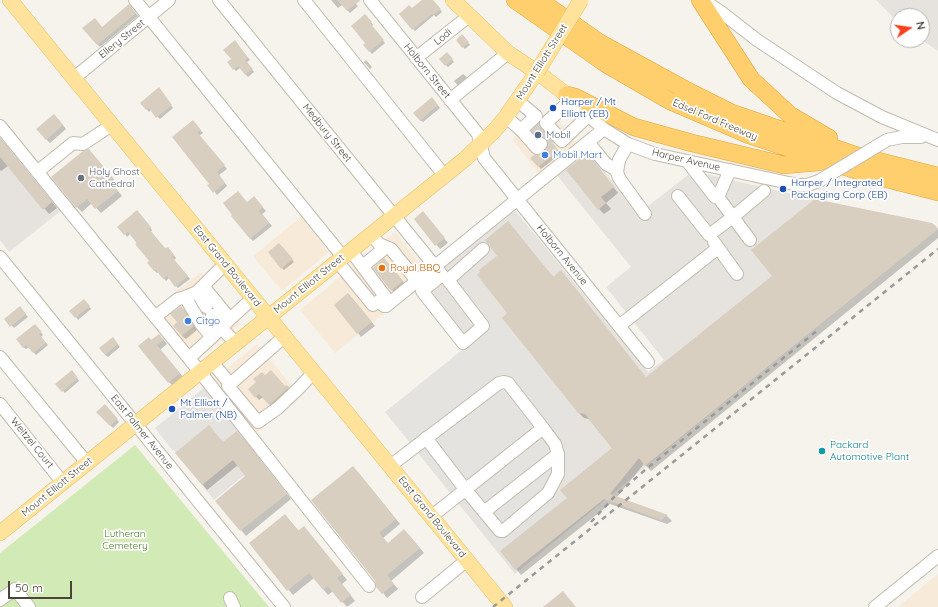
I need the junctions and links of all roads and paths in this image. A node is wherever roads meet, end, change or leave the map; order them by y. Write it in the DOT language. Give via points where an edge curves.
graph roads {
  1 [pos="10,0"];
  2 [pos="135,0"];
  3 [pos="170,0"];
  4 [pos="219,0"];
  5 [pos="304,0"];
  6 [pos="370,0"];
  7 [pos="453,0"];
  8 [pos="516,0"];
  9 [pos="539,0"];
  10 [pos="581,0"];
  11 [pos="701,0"];
  12 [pos="469,16"];
  13 [pos="149,17"];
  14 [pos="508,53"];
  15 [pos="416,58"];
  16 [pos="537,72"];
  17 [pos="74,78"];
  18 [pos="569,98"];
  19 [pos="450,100"];
  20 [pos="518,101"];
  21 [pos="589,115"];
  22 [pos="536,116"];
  23 [pos="506,117"];
  24 [pos="887,119"];
  25 [pos="112,125"];
  26 [pos="544,125"];
  27 [pos="0,126"];
  28 [pos="604,129"];
  29 [pos="527,134"];
  30 [pos="549,138"];
  31 [pos="887,140"];
  32 [pos="938,140"];
  33 [pos="588,142"];
  34 [pos="628,144"];
  35 [pos="480,145"];
  36 [pos="858,156"];
  37 [pos="828,161"];
  38 [pos="687,162"];
  39 [pos="42,168"];
  40 [pos="617,170"];
  41 [pos="730,170"];
  42 [pos="444,175"];
  43 [pos="938,176"];
  44 [pos="764,191"];
  45 [pos="938,192"];
  46 [pos="678,196"];
  47 [pos="718,197"];
  48 [pos="517,200"];
  49 [pos="645,214"];
  50 [pos="394,216"];
  51 [pos="733,217"];
  52 [pos="372,234"];
  53 [pos="708,235"];
  54 [pos="750,240"];
  55 [pos="386,247"];
  56 [pos="718,248"];
  57 [pos="483,249"];
  58 [pos="344,256"];
  59 [pos="0,257"];
  60 [pos="225,264"];
  61 [pos="363,266"];
  62 [pos="434,266"];
  63 [pos="737,274"];
  64 [pos="417,281"];
  65 [pos="200,289"];
  66 [pos="185,297"];
  67 [pos="253,298"];
  68 [pos="390,302"];
  69 [pos="155,317"];
  70 [pos="269,317"];
  71 [pos="230,319"];
  72 [pos="619,326"];
  73 [pos="221,328"];
  74 [pos="285,336"];
  75 [pos="212,337"];
  76 [pos="236,343"];
  77 [pos="0,357"];
  78 [pos="189,358"];
  79 [pos="212,362"];
  80 [pos="648,362"];
  81 [pos="200,372"];
  82 [pos="314,372"];
  83 [pos="230,384"];
  84 [pos="0,404"];
  85 [pos="136,424"];
  86 [pos="543,428"];
  87 [pos="426,438"];
  88 [pos="558,454"];
  89 [pos="88,463"];
  90 [pos="390,466"];
  91 [pos="63,483"];
  92 [pos="465,489"];
  93 [pos="484,512"];
  94 [pos="432,516"];
  95 [pos="2,528"];
  96 [pos="938,556"];
  97 [pos="467,560"];
  98 [pos="369,586"];
  99 [pos="422,597"];
  100 [pos="0,600"];
  101 [pos="29,607"];
  102 [pos="284,607"];
  103 [pos="505,607"];
  104 [pos="875,607"];
  1 -- 17 [label="main road, East Grand Boulevard"];
  2 -- 13 [label="street"];
  3 -- 13 [label="street, Ellery Street"];
  4 -- 50 [label="street, Medbury Street"];
  5 -- 42 [label="street"];
  6 -- 15 [label="street, Holborn Street"];
  7 -- 12 [label="main road, Harper Avenue"];
  8 -- 37 [label="highway, Edsel Ford Freeway" via="606,64 670,101 749,136"];
  9 -- 36 [label="highway, Edsel Ford Freeway" via="612,50 732,113"];
  10 -- 16 [label="main road, Mount Elliott Street, bridge"];
  11 -- 24 [label="street, Harper Avenue" via="838,93"];
  11 -- 36 [label="highway" via="752,79 790,115"];
  12 -- 14 [label="main road, Harper Avenue"];
  12 -- 15 [label="street, Lodi"];
  13 -- 17 [label="street, Ellery Street"];
  13 -- 58 [label="street"];
  14 -- 16 [label="main road, Harper Avenue"];
  14 -- 19 [label="street"];
  15 -- 19 [label="street, Holborn Street"];
  16 -- 18 [label="main road, Harper Avenue"];
  16 -- 20 [label="main road, Mount Elliott Street"];
  17 -- 25 [label="main road, East Grand Boulevard"];
  18 -- 21 [label="street, Harper Avenue"];
  18 -- 26 [label="street"];
  18 -- 37 [label="highway" via="575,97 634,127 692,143 784,165"];
  19 -- 35 [label="street, Holborn Street" via="478,134"];
  20 -- 22 [label="street"];
  20 -- 23 [label="main road, Mount Elliott Street"];
  21 -- 28 [label="street, Harper Avenue"];
  21 -- 30 [label="street" via="562,141"];
  22 -- 26 [label="street"];
  22 -- 29 [label="street"];
  23 -- 29 [label="street"];
  23 -- 35 [label="main road, Mount Elliott Street"];
  24 -- 31 [label="street" via="892,130"];
  24 -- 32 [label="street, Harper Avenue"];
  25 -- 39 [label="street" via="83,144 73,144"];
  25 -- 60 [label="main road, East Grand Boulevard"];
  26 -- 30 [label="street"];
  27 -- 69 [label="street"];
  28 -- 33 [label="street"];
  28 -- 34 [label="street, Harper Avenue"];
  29 -- 30 [label="street" via="537,148"];
  31 -- 32 [label="street, Harper Avenue" via="911,136"];
  31 -- 41 [label="street, Harper Avenue, bridge" via="819,181 807,185"];
  33 -- 40 [label="street" via="609,167"];
  33 -- 48 [label="street"];
  34 -- 38 [label="street, Harper Avenue"];
  34 -- 40 [label="street" via="619,160"];
  35 -- 42 [label="main road, Mount Elliott Street"];
  35 -- 48 [label="street, Holborn Avenue" via="484,158"];
  36 -- 43 [label="highway, Edsel Ford Freeway"];
  37 -- 45 [label="highway, Edsel Ford Freeway"];
  38 -- 41 [label="street, Harper Avenue"];
  38 -- 47 [label="street" via="715,197"];
  40 -- 49 [label="street" via="619,178"];
  41 -- 47 [label="street"];
  42 -- 50 [label="main road, Mount Elliott Street"];
  44 -- 51 [label="street"];
  46 -- 53 [label="street"];
  47 -- 51 [label="street"];
  48 -- 62 [label="street"];
  48 -- 72 [label="street, Holborn Avenue"];
  50 -- 52 [label="main road, Mount Elliott Street"];
  50 -- 62 [label="street, Medbury Street"];
  51 -- 53 [label="street"];
  51 -- 54 [label="street"];
  52 -- 55 [label="street" via="378,243"];
  52 -- 58 [label="main road, Mount Elliott Street"];
  53 -- 56 [label="street"];
  55 -- 61 [label="street"];
  55 -- 64 [label="street" via="391,249"];
  56 -- 63 [label="street"];
  56 -- 72 [label="street"];
  57 -- 62 [label="street" via="448,280 483,326 463,342 422,291 442,275"];
  58 -- 61 [label="street"];
  58 -- 68 [label="street" via="373,305 379,301 386,306"];
  58 -- 70 [label="main road, Mount Elliott Street"];
  59 -- 85 [label="street, East Palmer Avenue"];
  60 -- 65 [label="street"];
  60 -- 67 [label="main road, East Grand Boulevard"];
  61 -- 68 [label="street"];
  62 -- 64 [label="street"];
  64 -- 68 [label="street"];
  65 -- 66 [label="street"];
  65 -- 71 [label="street"];
  65 -- 73 [label="street" via="209,311"];
  66 -- 69 [label="street" via="178,299"];
  66 -- 75 [label="street"];
  67 -- 70 [label="main road, East Grand Boulevard"];
  67 -- 71 [label="street"];
  69 -- 78 [label="street"];
  70 -- 74 [label="main road, East Grand Boulevard"];
  70 -- 76 [label="main road, Mount Elliott Street"];
  71 -- 73 [label="street"];
  72 -- 80 [label="street, Holborn Avenue"];
  73 -- 75 [label="street"];
  73 -- 76 [label="street"];
  74 -- 82 [label="main road, East Grand Boulevard"];
  74 -- 83 [label="street"];
  75 -- 78 [label="street"];
  76 -- 79 [label="main road, Mount Elliott Street"];
  77 -- 89 [label="street"];
  78 -- 81 [label="street"];
  79 -- 81 [label="main road, Mount Elliott Street"];
  79 -- 83 [label="street"];
  81 -- 85 [label="main road, Mount Elliott Street"];
  81 -- 98 [label="street"];
  82 -- 83 [label="street" via="278,408 258,422 228,386"];
  82 -- 90 [label="main road, East Grand Boulevard"];
  84 -- 91 [label="street, Weitzel Court"];
  85 -- 89 [label="main road, Mount Elliott Street"];
  85 -- 102 [label="street, East Palmer Avenue"];
  86 -- 87 [label="street" via="508,383 504,382 499,383"];
  86 -- 88 [label="street" via="555,444"];
  86 -- 92 [label="street"];
  87 -- 90 [label="street"];
  87 -- 92 [label="street"];
  88 -- 93 [label="street"];
  88 -- 93 [label="street" via="558,474 548,493 503,530 498,530"];
  89 -- 91 [label="main road, Mount Elliott Street"];
  90 -- 94 [label="main road, East Grand Boulevard"];
  91 -- 95 [label="main road, Mount Elliott Street"];
  92 -- 93 [label="street"];
  92 -- 94 [label="street"];
  94 -- 97 [label="main road, East Grand Boulevard"];
  96 -- 104 [label="street"];
  97 -- 99 [label="street"];
  97 -- 103 [label="main road, East Grand Boulevard"];
  100 -- 101 [label="street" via="15,589"];
}
